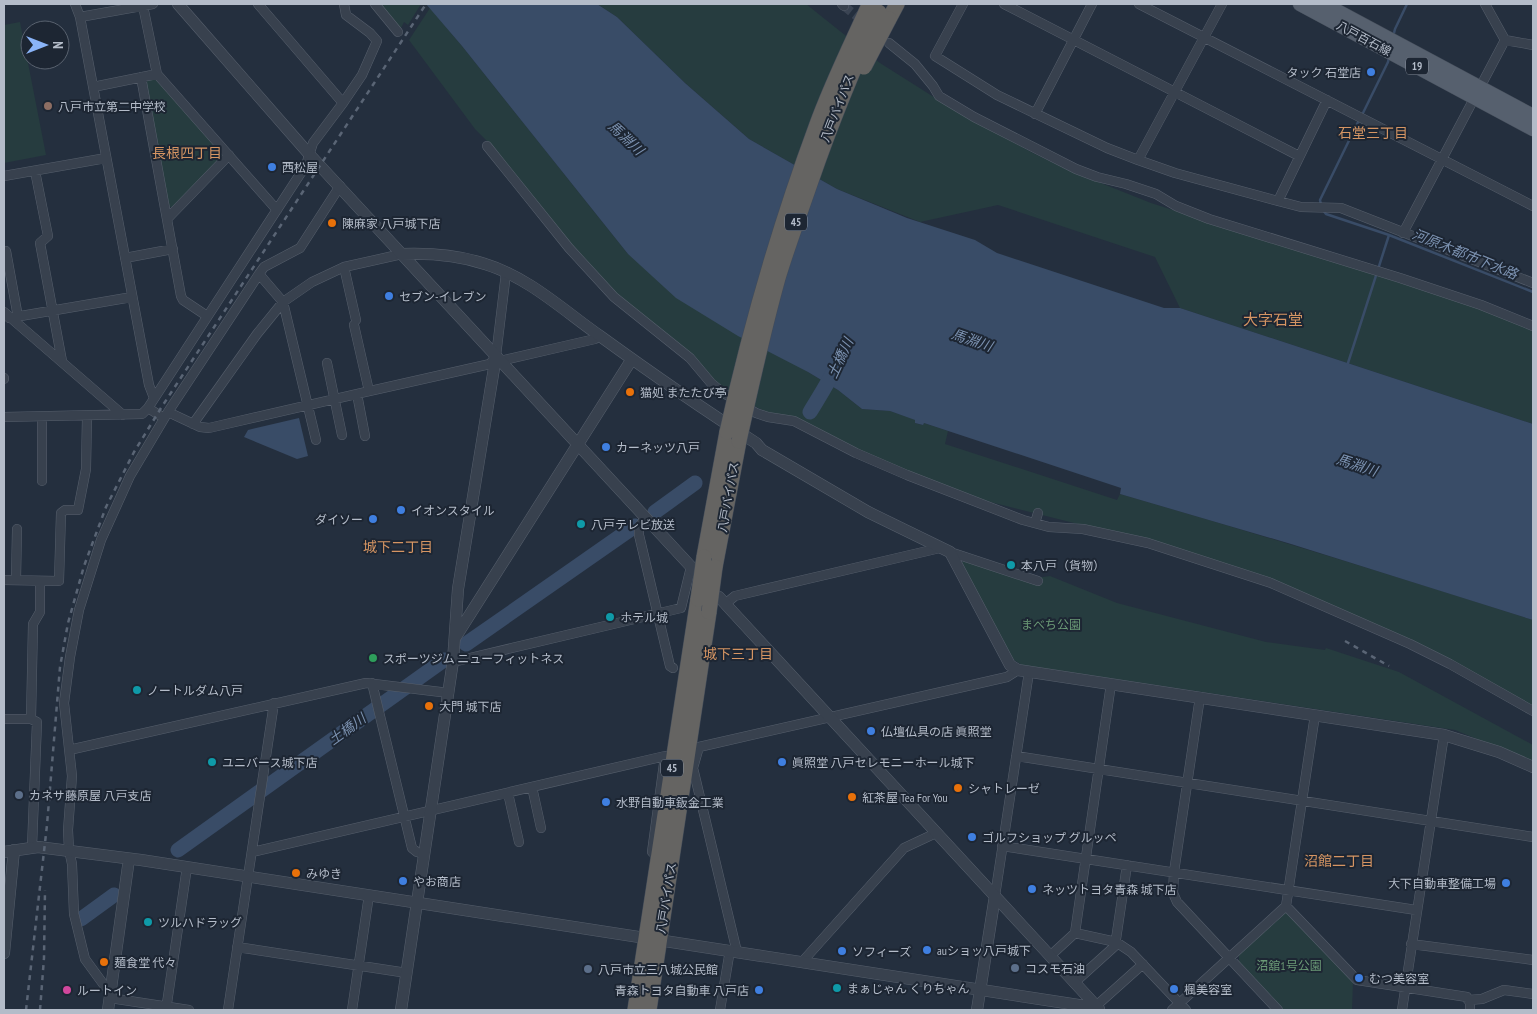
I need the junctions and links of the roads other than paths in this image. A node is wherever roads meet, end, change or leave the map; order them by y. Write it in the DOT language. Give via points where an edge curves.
graph roads {
  1 [pos="76,4"];
  2 [pos="178,4"];
  3 [pos="258,4"];
  4 [pos="344,4"];
  5 [pos="374,4"];
  6 [pos="898,4"];
  7 [pos="963,4"];
  8 [pos="1004,4"];
  9 [pos="1092,4"];
  10 [pos="1140,4"];
  11 [pos="1222,4"];
  12 [pos="1300,4"];
  13 [pos="1324,4"];
  14 [pos="1485,4"];
  15 [pos="148,5"];
  16 [pos="867,7"];
  17 [pos="80,17"];
  18 [pos="398,32"];
  19 [pos="1205,37"];
  20 [pos="1074,40"];
  21 [pos="1505,40"];
  22 [pos="889,43"];
  23 [pos="1533,45"];
  24 [pos="157,74"];
  25 [pos="140,77"];
  26 [pos="93,87"];
  27 [pos="1176,92"];
  28 [pos="1478,93"];
  29 [pos="1327,100"];
  30 [pos="343,103"];
  31 [pos="1035,114"];
  32 [pos="1533,116"];
  33 [pos="1533,129"];
  34 [pos="487,146"];
  35 [pos="309,154"];
  36 [pos="229,155"];
  37 [pos="1300,156"];
  38 [pos="106,158"];
  39 [pos="1442,159"];
  40 [pos="1138,160"];
  41 [pos="35,171"];
  42 [pos="4,176"];
  43 [pos="340,186"];
  44 [pos="1278,201"];
  45 [pos="1533,206"];
  46 [pos="277,210"];
  47 [pos="167,219"];
  48 [pos="1403,232"];
  49 [pos="172,249"];
  50 [pos="6,251"];
  51 [pos="402,254"];
  52 [pos="125,258"];
  53 [pos="344,267"];
  54 [pos="506,273"];
  55 [pos="259,274"];
  56 [pos="1533,283"];
  57 [pos="132,297"];
  58 [pos="283,302"];
  59 [pos="52,311"];
  60 [pos="9,316"];
  61 [pos="207,316"];
  62 [pos="1533,326"];
  63 [pos="599,336"];
  64 [pos="498,359"];
  65 [pos="632,359"];
  66 [pos="62,360"];
  67 [pos="327,364"];
  68 [pos="370,391"];
  69 [pos="356,394"];
  70 [pos="154,398"];
  71 [pos="335,399"];
  72 [pos="307,405"];
  73 [pos="148,408"];
  74 [pos="123,415"];
  75 [pos="166,415"];
  76 [pos="87,416"];
  77 [pos="4,417"];
  78 [pos="42,417"];
  79 [pos="194,424"];
  80 [pos="342,435"];
  81 [pos="365,436"];
  82 [pos="733,436"];
  83 [pos="316,440"];
  84 [pos="578,444"];
  85 [pos="42,481"];
  86 [pos="1038,513"];
  87 [pos="645,518"];
  88 [pos="1035,523"];
  89 [pos="18,529"];
  90 [pos="945,550"];
  91 [pos="710,562"];
  92 [pos="693,569"];
  93 [pos="4,580"];
  94 [pos="16,580"];
  95 [pos="1038,581"];
  96 [pos="40,582"];
  97 [pos="722,601"];
  98 [pos="658,613"];
  99 [pos="454,639"];
  100 [pos="453,661"];
  101 [pos="673,668"];
  102 [pos="1023,671"];
  103 [pos="372,683"];
  104 [pos="1111,684"];
  105 [pos="448,693"];
  106 [pos="1200,697"];
  107 [pos="274,703"];
  108 [pos="1533,711"];
  109 [pos="1315,715"];
  110 [pos="4,718"];
  111 [pos="830,718"];
  112 [pos="31,719"];
  113 [pos="1444,735"];
  114 [pos="69,750"];
  115 [pos="1016,756"];
  116 [pos="1533,767"];
  117 [pos="1099,769"];
  118 [pos="1188,783"];
  119 [pos="532,787"];
  120 [pos="508,793"];
  121 [pos="1302,801"];
  122 [pos="431,811"];
  123 [pos="404,817"];
  124 [pos="1431,821"];
  125 [pos="541,828"];
  126 [pos="936,833"];
  127 [pos="1533,837"];
  128 [pos="519,842"];
  129 [pos="1002,846"];
  130 [pos="32,847"];
  131 [pos="69,850"];
  132 [pos="9,851"];
  133 [pos="252,852"];
  134 [pos="424,854"];
  135 [pos="659,858"];
  136 [pos="1085,858"];
  137 [pos="129,859"];
  138 [pos="1127,865"];
  139 [pos="187,867"];
  140 [pos="1174,872"];
  141 [pos="248,876"];
  142 [pos="1288,890"];
  143 [pos="369,895"];
  144 [pos="995,896"];
  145 [pos="417,903"];
  146 [pos="1286,906"];
  147 [pos="1416,910"];
  148 [pos="1075,933"];
  149 [pos="652,938"];
  150 [pos="1116,942"];
  151 [pos="1412,944"];
  152 [pos="237,947"];
  153 [pos="733,951"];
  154 [pos="4,953"];
  155 [pos="1050,956"];
  156 [pos="1229,958"];
  157 [pos="1533,960"];
  158 [pos="802,962"];
  159 [pos="1142,964"];
  160 [pos="358,965"];
  161 [pos="407,973"];
  162 [pos="1074,983"];
  163 [pos="1405,987"];
  164 [pos="980,990"];
  165 [pos="1533,994"];
  166 [pos="111,995"];
  167 [pos="1468,1000"];
  168 [pos="1180,1003"];
  169 [pos="1061,1006"];
  170 [pos="166,1008"];
  171 [pos="1098,1008"];
  172 [pos="108,1010"];
  173 [pos="189,1010"];
  174 [pos="228,1010"];
  175 [pos="352,1010"];
  176 [pos="401,1010"];
  177 [pos="636,1010"];
  178 [pos="648,1010"];
  179 [pos="720,1010"];
  180 [pos="977,1010"];
  181 [pos="1172,1010"];
  182 [pos="1186,1010"];
  183 [pos="1278,1010"];
  184 [pos="1402,1010"];
  185 [pos="1470,1010"];
  1 -- 17 [label="street"];
  2 -- 35 [label="street"];
  3 -- 30 [label="street"];
  4 -- 30 [label="street" via="346,15 377,41 362,75"];
  5 -- 18 [label="street"];
  6 -- 16 [label="highway"];
  7 -- 31 [label="street" via="935,56 997,95"];
  8 -- 20 [label="street"];
  9 -- 20 [label="street"];
  10 -- 19 [label="street"];
  11 -- 19 [label="street"];
  12 -- 28 [label="main road, 八戸百石線 / 19"];
  13 -- 28 [label="main road, 八戸百石線 / 19"];
  14 -- 21 [label="street"];
  15 -- 17 [label="street"];
  15 -- 24 [label="street"];
  16 -- 82 [label="highway, 八戸バイパス / 45, bridge" via="851,72 779,276"];
  16 -- 82 [label="highway, 八戸バイパス / 45, bridge" via="832,68 817,125 772,254 744,358"];
  17 -- 26 [label="street"];
  19 -- 27 [label="street"];
  19 -- 29 [label="street"];
  20 -- 27 [label="street"];
  20 -- 31 [label="street"];
  21 -- 23 [label="street"];
  21 -- 28 [label="street"];
  22 -- 62 [label="street" via="914,64 938,96 1076,169 1156,194 1209,219 1482,305"];
  24 -- 25 [label="street"];
  24 -- 36 [label="street"];
  25 -- 26 [label="street"];
  25 -- 47 [label="street"];
  26 -- 38 [label="street"];
  27 -- 37 [label="street"];
  27 -- 40 [label="street"];
  28 -- 32 [label="main road, 八戸百石線 / 19"];
  28 -- 33 [label="main road, 八戸百石線 / 19"];
  28 -- 39 [label="street"];
  29 -- 37 [label="street"];
  29 -- 39 [label="street"];
  30 -- 35 [label="street" via="313,143"];
  31 -- 40 [label="street"];
  34 -- 88 [label="street" via="563,242 614,297 690,358 722,392 756,413 794,421 907,475"];
  35 -- 43 [label="street"];
  35 -- 46 [label="street" via="306,165"];
  36 -- 46 [label="street"];
  36 -- 47 [label="street"];
  37 -- 44 [label="street"];
  38 -- 41 [label="street"];
  38 -- 52 [label="street"];
  39 -- 45 [label="street"];
  39 -- 48 [label="street"];
  40 -- 44 [label="street"];
  41 -- 42 [label="street"];
  41 -- 59 [label="street" via="48,236 40,243"];
  43 -- 51 [label="street"];
  43 -- 55 [label="street" via="300,248"];
  44 -- 48 [label="street" via="1340,208"];
  46 -- 61 [label="street"];
  47 -- 49 [label="street"];
  48 -- 56 [label="street"];
  49 -- 52 [label="street"];
  49 -- 61 [label="street" via="183,300"];
  50 -- 60 [label="street"];
  51 -- 53 [label="street"];
  51 -- 54 [label="street" via="448,255"];
  51 -- 64 [label="street"];
  52 -- 57 [label="street"];
  53 -- 58 [label="street" via="312,282"];
  53 -- 68 [label="street"];
  54 -- 63 [label="street" via="540,292"];
  54 -- 64 [label="street"];
  55 -- 58 [label="street"];
  55 -- 75 [label="street"];
  57 -- 59 [label="street"];
  57 -- 70 [label="street"];
  58 -- 72 [label="street"];
  58 -- 79 [label="street" via="256,334"];
  59 -- 60 [label="street"];
  59 -- 66 [label="street"];
  60 -- 66 [label="street"];
  61 -- 70 [label="street"];
  63 -- 64 [label="street"];
  63 -- 65 [label="street"];
  64 -- 68 [label="street" via="490,364"];
  64 -- 84 [label="street"];
  64 -- 99 [label="street" via="458,589"];
  65 -- 84 [label="street"];
  65 -- 90 [label="street" via="762,450 868,512"];
  66 -- 74 [label="street"];
  67 -- 71 [label="street"];
  68 -- 69 [label="street"];
  69 -- 71 [label="street"];
  69 -- 81 [label="street"];
  70 -- 73 [label="street"];
  71 -- 72 [label="street"];
  71 -- 80 [label="street"];
  72 -- 79 [label="street" via="209,428"];
  72 -- 83 [label="street"];
  73 -- 74 [label="street" via="142,414"];
  73 -- 75 [label="street"];
  74 -- 76 [label="street"];
  75 -- 79 [label="street"];
  75 -- 114 [label="street" via="130,476 105,531 79,610 64,703"];
  76 -- 78 [label="street"];
  76 -- 96 [label="street" via="86,469 78,510 61,513 59,582"];
  77 -- 78 [label="street"];
  78 -- 85 [label="street"];
  82 -- 91 [label="highway, 八戸バイパス / 45"];
  84 -- 87 [label="street"];
  84 -- 99 [label="street"];
  86 -- 88 [label="street"];
  87 -- 92 [label="street"];
  87 -- 98 [label="street" via="639,534"];
  88 -- 108 [label="street" via="1106,533 1148,543 1271,583 1410,644"];
  89 -- 94 [label="street"];
  90 -- 95 [label="street"];
  90 -- 97 [label="street"];
  90 -- 102 [label="street" via="1010,665"];
  91 -- 135 [label="highway, 八戸バイパス / 45, bridge" via="698,599"];
  91 -- 149 [label="highway, 八戸バイパス / 45, bridge" via="709,612"];
  92 -- 98 [label="street" via="681,608"];
  93 -- 94 [label="street"];
  94 -- 96 [label="street"];
  96 -- 112 [label="street" via="40,612 33,624"];
  97 -- 111 [label="street"];
  98 -- 100 [label="street"];
  98 -- 101 [label="street"];
  99 -- 100 [label="street"];
  100 -- 105 [label="street"];
  102 -- 104 [label="street"];
  102 -- 111 [label="street"];
  102 -- 115 [label="street"];
  103 -- 105 [label="street"];
  103 -- 107 [label="street"];
  103 -- 123 [label="street"];
  104 -- 106 [label="street"];
  104 -- 117 [label="street"];
  105 -- 122 [label="street"];
  106 -- 109 [label="street"];
  106 -- 118 [label="street"];
  107 -- 114 [label="street"];
  107 -- 133 [label="street"];
  109 -- 113 [label="street"];
  109 -- 121 [label="street"];
  110 -- 112 [label="street"];
  111 -- 126 [label="street"];
  111 -- 153 [label="street" via="699,747 693,768"];
  112 -- 130 [label="street" via="37,722"];
  113 -- 116 [label="street" via="1499,752"];
  113 -- 124 [label="street"];
  114 -- 131 [label="street" via="72,776"];
  115 -- 117 [label="street"];
  115 -- 129 [label="street"];
  117 -- 118 [label="street"];
  117 -- 136 [label="street"];
  118 -- 121 [label="street"];
  118 -- 140 [label="street"];
  119 -- 120 [label="street"];
  119 -- 125 [label="street"];
  119 -- 135 [label="street" via="665,756 652,852"];
  120 -- 122 [label="street"];
  120 -- 128 [label="street"];
  121 -- 124 [label="street"];
  121 -- 142 [label="street"];
  122 -- 123 [label="street"];
  122 -- 134 [label="street"];
  123 -- 133 [label="street"];
  123 -- 134 [label="street" via="412,848"];
  124 -- 127 [label="street"];
  124 -- 147 [label="street"];
  126 -- 144 [label="street"];
  126 -- 158 [label="street" via="904,848"];
  129 -- 136 [label="street"];
  129 -- 144 [label="street"];
  130 -- 131 [label="street"];
  130 -- 132 [label="street"];
  131 -- 137 [label="street"];
  131 -- 166 [label="street" via="74,914 85,959"];
  132 -- 154 [label="street"];
  133 -- 141 [label="street"];
  134 -- 145 [label="street"];
  135 -- 149 [label="highway, 八戸バイパス / 45"];
  136 -- 138 [label="street"];
  136 -- 148 [label="street"];
  137 -- 139 [label="street"];
  137 -- 166 [label="street"];
  138 -- 140 [label="street"];
  138 -- 150 [label="street"];
  139 -- 141 [label="street"];
  139 -- 170 [label="street"];
  140 -- 142 [label="street"];
  140 -- 156 [label="street" via="1173,893 1177,902"];
  141 -- 143 [label="street"];
  141 -- 152 [label="street"];
  142 -- 146 [label="street"];
  142 -- 147 [label="street"];
  143 -- 145 [label="street"];
  143 -- 160 [label="street"];
  144 -- 155 [label="street"];
  144 -- 164 [label="street"];
  145 -- 149 [label="street"];
  145 -- 161 [label="street"];
  146 -- 156 [label="street"];
  146 -- 163 [label="street" via="1357,980"];
  147 -- 151 [label="street"];
  148 -- 150 [label="street"];
  148 -- 155 [label="street"];
  149 -- 153 [label="street"];
  149 -- 177 [label="highway, 八戸バイパス / 45"];
  149 -- 178 [label="highway, 八戸バイパス / 45"];
  150 -- 159 [label="street"];
  150 -- 162 [label="street"];
  151 -- 157 [label="street"];
  151 -- 163 [label="street"];
  152 -- 160 [label="street"];
  152 -- 174 [label="street"];
  153 -- 158 [label="street"];
  153 -- 179 [label="street"];
  155 -- 162 [label="street"];
  156 -- 168 [label="street"];
  156 -- 183 [label="street"];
  158 -- 164 [label="street"];
  159 -- 168 [label="street"];
  159 -- 171 [label="street"];
  160 -- 161 [label="street"];
  160 -- 175 [label="street"];
  161 -- 176 [label="street"];
  162 -- 171 [label="street"];
  163 -- 167 [label="street" via="1467,997"];
  163 -- 184 [label="street"];
  164 -- 169 [label="street"];
  164 -- 180 [label="street"];
  165 -- 167 [label="street" via="1504,990 1482,999"];
  166 -- 170 [label="street"];
  166 -- 172 [label="street"];
  167 -- 185 [label="street"];
  168 -- 181 [label="street"];
  168 -- 182 [label="street"];
  169 -- 171 [label="street"];
  170 -- 173 [label="street"];
}
